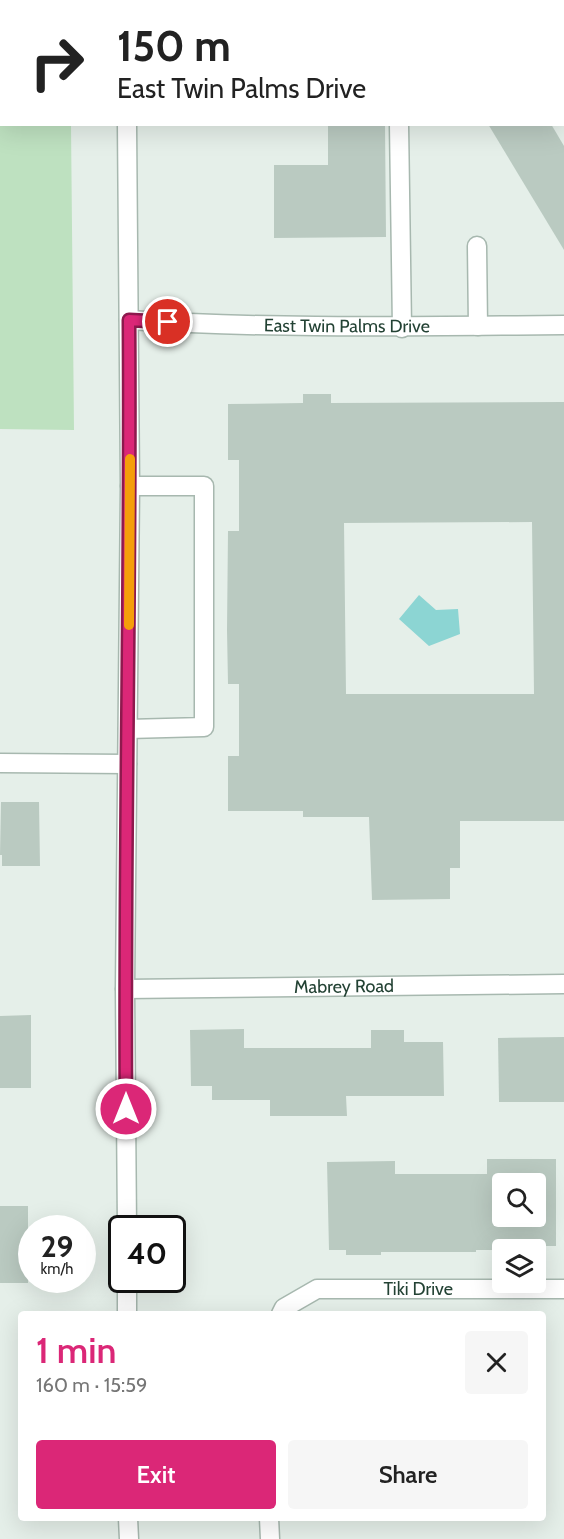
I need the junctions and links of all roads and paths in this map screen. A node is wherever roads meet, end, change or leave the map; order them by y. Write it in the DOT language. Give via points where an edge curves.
graph roads {
  1 [pos="127,126"];
  2 [pos="399,126"];
  3 [pos="477,246"];
  4 [pos="129,320"];
  5 [pos="564,325"];
  6 [pos="478,326"];
  7 [pos="402,328"];
  8 [pos="130,486"];
  9 [pos="128,729"];
  10 [pos="0,763"];
  11 [pos="127,764"];
  12 [pos="564,984"];
  13 [pos="125,989"];
  14 [pos="127,1215"];
  15 [pos="564,1288"];
  16 [pos="127,1293"];
  17 [pos="127,1311"];
  18 [pos="282,1311"];
  19 [pos="128,1521"];
  20 [pos="270,1521"];
  21 [pos="129,1539"];
  22 [pos="270,1539"];
  1 -- 4 [label="street"];
  2 -- 7 [label="street"];
  3 -- 6 [label="street"];
  4 -- 7 [label="street, East Twin Palms Drive"];
  4 -- 8 [label="street"];
  5 -- 6 [label="street, East Twin Palms Drive"];
  6 -- 7 [label="street, East Twin Palms Drive"];
  8 -- 9 [label="street"];
  8 -- 9 [label="street" via="204,486 204,727"];
  9 -- 11 [label="street"];
  10 -- 11 [label="street"];
  11 -- 13 [label="street"];
  12 -- 13 [label="street, Mabrey Road"];
  13 -- 14 [label="street"];
  15 -- 18 [label="street, Tiki Drive" via="317,1289"];
  16 -- 17 [label="street"];
  19 -- 21 [label="street"];
  20 -- 22 [label="street"];
}
